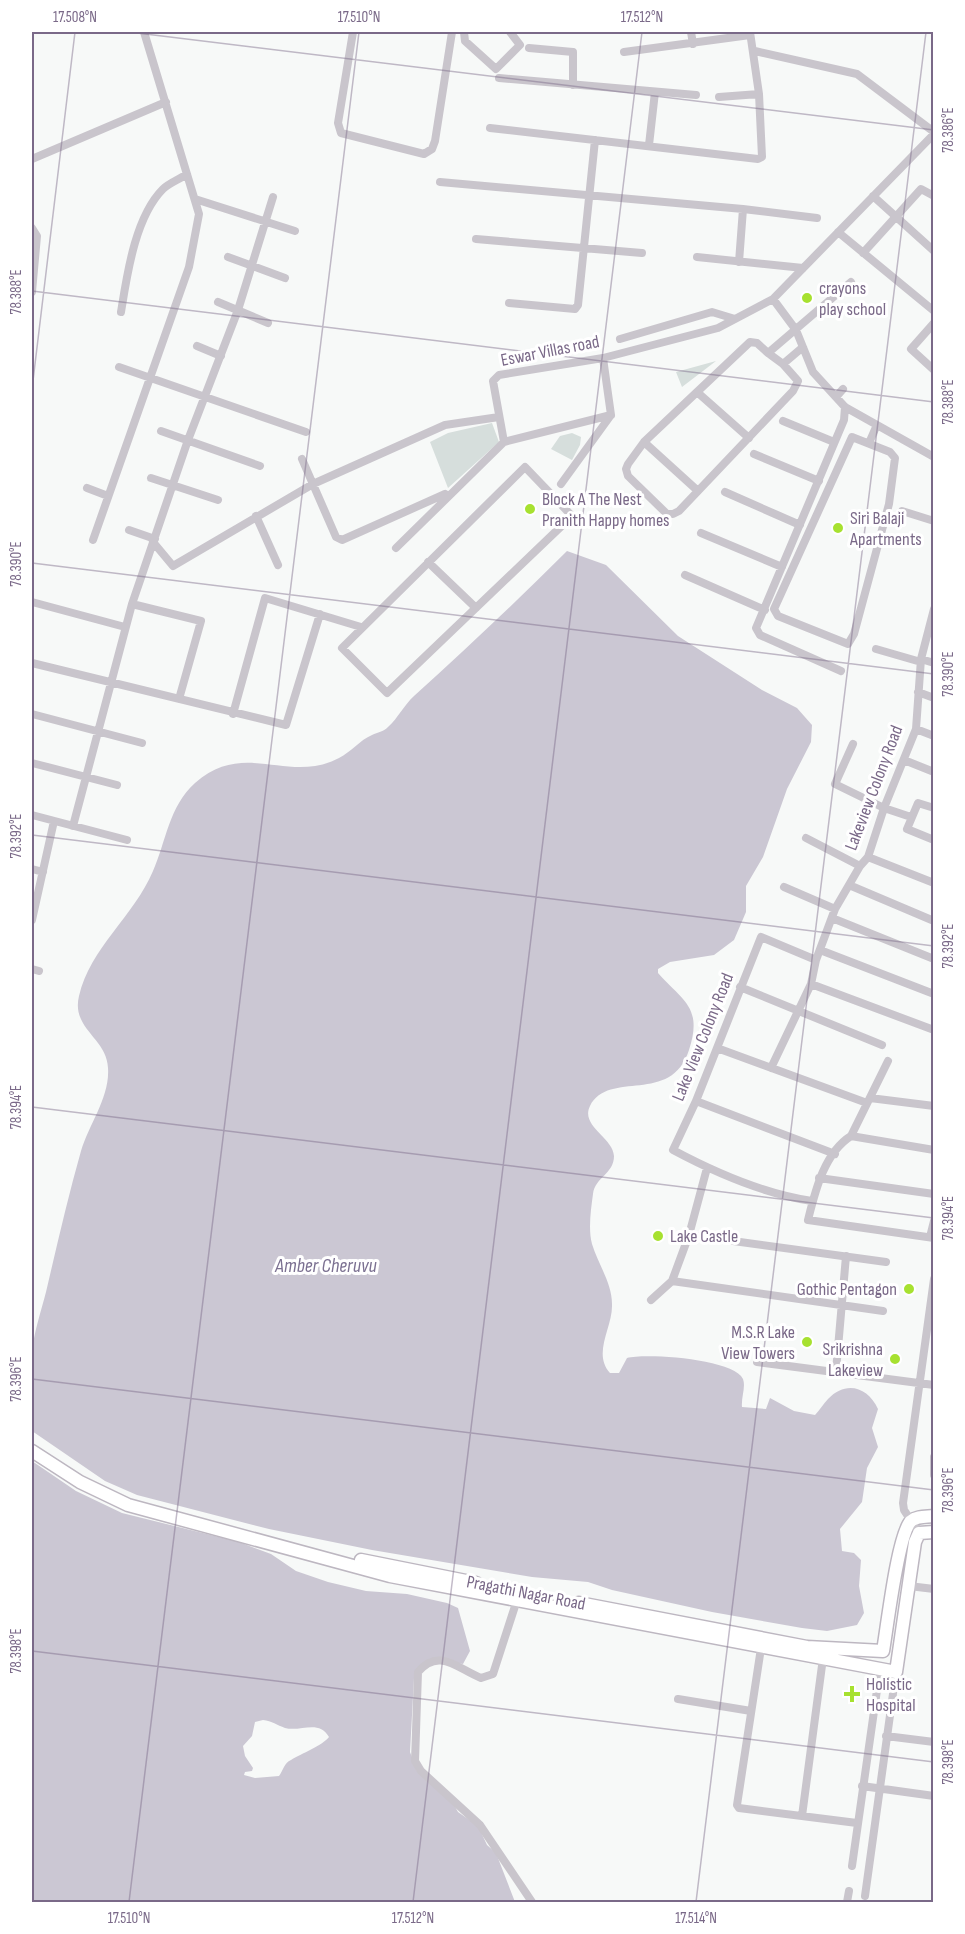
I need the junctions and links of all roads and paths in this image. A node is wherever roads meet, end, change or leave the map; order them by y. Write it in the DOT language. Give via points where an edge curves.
graph roads {
  1 [pos="144,32"];
  2 [pos="353,32"];
  3 [pos="452,32"];
  4 [pos="464,32"];
  5 [pos="510,32"];
  6 [pos="691,32"];
  7 [pos="750,33"];
  8 [pos="693,44"];
  9 [pos="529,48"];
  10 [pos="754,51"];
  11 [pos="624,52"];
  12 [pos="499,78"];
  13 [pos="573,85"];
  14 [pos="655,92"];
  15 [pos="759,94"];
  16 [pos="696,95"];
  17 [pos="719,97"];
  18 [pos="166,102"];
  19 [pos="490,128"];
  20 [pos="933,133"];
  21 [pos="595,140"];
  22 [pos="649,145"];
  23 [pos="32,159"];
  24 [pos="187,174"];
  25 [pos="440,182"];
  26 [pos="873,196"];
  27 [pos="933,196"];
  28 [pos="273,197"];
  29 [pos="587,197"];
  30 [pos="195,199"];
  31 [pos="743,208"];
  32 [pos="896,217"];
  33 [pos="817,218"];
  34 [pos="266,220"];
  35 [pos="32,228"];
  36 [pos="295,231"];
  37 [pos="838,232"];
  38 [pos="476,239"];
  39 [pos="583,250"];
  40 [pos="933,251"];
  41 [pos="642,253"];
  42 [pos="863,254"];
  43 [pos="228,257"];
  44 [pos="697,257"];
  45 [pos="739,262"];
  46 [pos="253,265"];
  47 [pos="803,268"];
  48 [pos="285,278"];
  49 [pos="851,282"];
  50 [pos="32,292"];
  51 [pos="773,299"];
  52 [pos="218,302"];
  53 [pos="509,303"];
  54 [pos="933,309"];
  55 [pos="238,310"];
  56 [pos="121,312"];
  57 [pos="735,319"];
  58 [pos="268,323"];
  59 [pos="933,323"];
  60 [pos="796,330"];
  61 [pos="620,339"];
  62 [pos="197,346"];
  63 [pos="803,347"];
  64 [pos="768,353"];
  65 [pos="221,356"];
  66 [pos="603,358"];
  67 [pos="783,364"];
  68 [pos="119,367"];
  69 [pos="933,370"];
  70 [pos="148,378"];
  71 [pos="843,389"];
  72 [pos="697,392"];
  73 [pos="205,397"];
  74 [pos="836,397"];
  75 [pos="845,407"];
  76 [pos="611,415"];
  77 [pos="499,417"];
  78 [pos="783,421"];
  79 [pos="880,429"];
  80 [pos="161,431"];
  81 [pos="306,432"];
  82 [pos="749,438"];
  83 [pos="188,440"];
  84 [pos="504,442"];
  85 [pos="644,442"];
  86 [pos="834,442"];
  87 [pos="873,445"];
  88 [pos="754,454"];
  89 [pos="933,458"];
  90 [pos="302,459"];
  91 [pos="260,466"];
  92 [pos="151,478"];
  93 [pos="819,481"];
  94 [pos="173,484"];
  95 [pos="313,484"];
  96 [pos="561,484"];
  97 [pos="87,488"];
  98 [pos="451,491"];
  99 [pos="698,491"];
  100 [pos="725,492"];
  101 [pos="108,496"];
  102 [pos="218,500"];
  103 [pos="902,511"];
  104 [pos="256,516"];
  105 [pos="933,521"];
  106 [pos="800,525"];
  107 [pos="129,530"];
  108 [pos="701,533"];
  109 [pos="93,540"];
  110 [pos="154,540"];
  111 [pos="396,548"];
  112 [pos="428,562"];
  113 [pos="278,565"];
  114 [pos="782,567"];
  115 [pos="685,575"];
  116 [pos="32,602"];
  117 [pos="132,604"];
  118 [pos="476,608"];
  119 [pos="933,609"];
  120 [pos="765,610"];
  121 [pos="320,614"];
  122 [pos="125,627"];
  123 [pos="361,627"];
  124 [pos="876,649"];
  125 [pos="921,660"];
  126 [pos="32,663"];
  127 [pos="933,663"];
  128 [pos="841,671"];
  129 [pos="114,681"];
  130 [pos="918,692"];
  131 [pos="933,698"];
  132 [pos="178,699"];
  133 [pos="32,714"];
  134 [pos="232,714"];
  135 [pos="916,729"];
  136 [pos="99,730"];
  137 [pos="933,736"];
  138 [pos="142,743"];
  139 [pos="853,744"];
  140 [pos="904,760"];
  141 [pos="32,763"];
  142 [pos="933,772"];
  143 [pos="86,777"];
  144 [pos="117,784"];
  145 [pos="884,808"];
  146 [pos="933,808"];
  147 [pos="32,815"];
  148 [pos="911,816"];
  149 [pos="54,821"];
  150 [pos="73,826"];
  151 [pos="806,838"];
  152 [pos="127,840"];
  153 [pos="933,840"];
  154 [pos="868,857"];
  155 [pos="860,866"];
  156 [pos="32,869"];
  157 [pos="43,872"];
  158 [pos="933,883"];
  159 [pos="849,885"];
  160 [pos="784,887"];
  161 [pos="834,914"];
  162 [pos="32,918"];
  163 [pos="933,921"];
  164 [pos="820,950"];
  165 [pos="933,958"];
  166 [pos="814,964"];
  167 [pos="811,984"];
  168 [pos="740,987"];
  169 [pos="933,994"];
  170 [pos="796,1012"];
  171 [pos="933,1030"];
  172 [pos="882,1045"];
  173 [pos="717,1048"];
  174 [pos="888,1061"];
  175 [pos="771,1068"];
  176 [pos="869,1100"];
  177 [pos="696,1101"];
  178 [pos="933,1106"];
  179 [pos="851,1136"];
  180 [pos="933,1149"];
  181 [pos="835,1154"];
  182 [pos="707,1168"];
  183 [pos="819,1178"];
  184 [pos="933,1194"];
  185 [pos="812,1201"];
  186 [pos="933,1221"];
  187 [pos="689,1235"];
  188 [pos="932,1238"];
  189 [pos="846,1256"];
  190 [pos="886,1262"];
  191 [pos="933,1279"];
  192 [pos="672,1281"];
  193 [pos="651,1300"];
  194 [pos="844,1305"];
  195 [pos="931,1307"];
  196 [pos="883,1311"];
  197 [pos="757,1362"];
  198 [pos="836,1371"];
  199 [pos="917,1383"];
  200 [pos="933,1385"];
  201 [pos="32,1443"];
  202 [pos="32,1451"];
  203 [pos="933,1460"];
  204 [pos="933,1475"];
  205 [pos="933,1516"];
  206 [pos="911,1521"];
  207 [pos="933,1532"];
  208 [pos="919,1533"];
  209 [pos="909,1586"];
  210 [pos="933,1589"];
  211 [pos="517,1600"];
  212 [pos="761,1647"];
  213 [pos="883,1651"];
  214 [pos="898,1654"];
  215 [pos="823,1658"];
  216 [pos="880,1669"];
  217 [pos="896,1672"];
  218 [pos="678,1699"];
  219 [pos="751,1711"];
  220 [pos="886,1736"];
  221 [pos="933,1742"];
  222 [pos="862,1786"];
  223 [pos="879,1789"];
  224 [pos="933,1796"];
  225 [pos="802,1816"];
  226 [pos="857,1823"];
  227 [pos="852,1866"];
  228 [pos="849,1891"];
  229 [pos="865,1896"];
  230 [pos="532,1902"];
  231 [pos="848,1902"];
  1 -- 18 [label="street"];
  2 -- 3 [label="street" via="338,123 341,134 424,154 435,141"];
  4 -- 5 [label="street" via="465,40 496,69 520,45"];
  6 -- 8 [label="street"];
  7 -- 8 [label="street"];
  7 -- 10 [label="street"];
  8 -- 11 [label="street"];
  9 -- 13 [label="street" via="573,52"];
  10 -- 15 [label="street"];
  10 -- 20 [label="street" via="857,74"];
  12 -- 13 [label="street"];
  13 -- 14 [label="street"];
  14 -- 16 [label="street"];
  14 -- 22 [label="street"];
  15 -- 17 [label="street"];
  15 -- 22 [label="street" via="762,157 758,159"];
  18 -- 23 [label="street"];
  18 -- 24 [label="street"];
  19 -- 21 [label="street"];
  20 -- 26 [label="street, Eswar Villas road"];
  21 -- 22 [label="street"];
  21 -- 29 [label="street"];
  24 -- 30 [label="street"];
  24 -- 56 [label="street" via="163,189 147,215 130,254"];
  25 -- 29 [label="street"];
  26 -- 32 [label="street"];
  26 -- 37 [label="street, Eswar Villas road"];
  27 -- 32 [label="street" via="921,189"];
  28 -- 34 [label="street"];
  29 -- 31 [label="street"];
  29 -- 39 [label="street"];
  30 -- 34 [label="street"];
  30 -- 70 [label="street" via="199,214 189,267"];
  31 -- 33 [label="street"];
  31 -- 45 [label="street"];
  32 -- 40 [label="street"];
  32 -- 42 [label="street"];
  34 -- 36 [label="street"];
  34 -- 46 [label="street"];
  35 -- 50 [label="street" via="37,236"];
  37 -- 42 [label="street"];
  37 -- 47 [label="street, Eswar Villas road"];
  38 -- 39 [label="street"];
  39 -- 41 [label="street"];
  39 -- 53 [label="street" via="575,309"];
  42 -- 54 [label="street"];
  43 -- 46 [label="street"];
  44 -- 45 [label="street"];
  45 -- 47 [label="street"];
  46 -- 48 [label="street"];
  46 -- 55 [label="street"];
  47 -- 51 [label="street, Eswar Villas road"];
  49 -- 60 [label="street"];
  51 -- 57 [label="street, Eswar Villas road"];
  51 -- 60 [label="street"];
  52 -- 55 [label="street"];
  55 -- 58 [label="street"];
  55 -- 65 [label="street"];
  57 -- 61 [label="street" via="712,312"];
  57 -- 66 [label="street, Eswar Villas road" via="718,328"];
  59 -- 69 [label="street" via="911,349"];
  60 -- 63 [label="street"];
  60 -- 64 [label="street"];
  62 -- 65 [label="street"];
  63 -- 67 [label="street"];
  63 -- 74 [label="street" via="813,372"];
  64 -- 67 [label="street"];
  64 -- 72 [label="street" via="750,342"];
  65 -- 73 [label="street"];
  66 -- 76 [label="street"];
  66 -- 77 [label="street, Eswar Villas road" via="499,375 493,381"];
  67 -- 82 [label="street" via="796,377 798,385"];
  68 -- 70 [label="street"];
  70 -- 73 [label="street"];
  70 -- 101 [label="street"];
  71 -- 74 [label="street"];
  72 -- 82 [label="street"];
  72 -- 85 [label="street"];
  73 -- 81 [label="street"];
  73 -- 83 [label="street"];
  74 -- 75 [label="street"];
  75 -- 79 [label="street"];
  75 -- 86 [label="street"];
  76 -- 84 [label="street"];
  76 -- 96 [label="street"];
  77 -- 84 [label="street, Eswar Villas road"];
  77 -- 95 [label="street" via="445,425"];
  78 -- 86 [label="street"];
  79 -- 87 [label="street"];
  79 -- 89 [label="street"];
  80 -- 83 [label="street"];
  82 -- 99 [label="street"];
  83 -- 91 [label="street"];
  83 -- 94 [label="street"];
  84 -- 98 [label="street"];
  85 -- 99 [label="street"];
  85 -- 99 [label="street" via="628,464 627,473 667,514 679,511"];
  86 -- 93 [label="street"];
  87 -- 87 [label="street" via="854,437 849,440 774,609 778,615 848,644 889,504 895,458"];
  88 -- 93 [label="street"];
  90 -- 95 [label="street"];
  92 -- 94 [label="street"];
  93 -- 106 [label="street"];
  94 -- 102 [label="street"];
  94 -- 110 [label="street"];
  95 -- 98 [label="street" via="336,537 342,540"];
  95 -- 104 [label="street"];
  97 -- 101 [label="street"];
  98 -- 111 [label="street"];
  100 -- 106 [label="street"];
  101 -- 109 [label="street"];
  103 -- 105 [label="street"];
  104 -- 110 [label="street" via="173,566"];
  104 -- 113 [label="street"];
  106 -- 114 [label="street"];
  107 -- 110 [label="street"];
  108 -- 114 [label="street"];
  110 -- 117 [label="street"];
  112 -- 118 [label="street"];
  112 -- 118 [label="street" via="525,467 573,516"];
  112 -- 123 [label="street"];
  114 -- 120 [label="street"];
  115 -- 120 [label="street"];
  116 -- 122 [label="street"];
  117 -- 122 [label="street"];
  117 -- 132 [label="street" via="201,621"];
  118 -- 123 [label="street" via="387,693 342,648"];
  119 -- 125 [label="street, Lakeview Colony Road"];
  120 -- 128 [label="street" via="757,625 759,635"];
  121 -- 123 [label="street"];
  121 -- 134 [label="street" via="286,725"];
  121 -- 134 [label="street" via="265,598"];
  122 -- 129 [label="street"];
  124 -- 125 [label="street"];
  125 -- 127 [label="street"];
  125 -- 130 [label="street, Lakeview Colony Road"];
  126 -- 129 [label="street"];
  129 -- 132 [label="street"];
  129 -- 136 [label="street"];
  130 -- 131 [label="street"];
  130 -- 135 [label="street, Lakeview Colony Road"];
  132 -- 134 [label="street"];
  133 -- 136 [label="street"];
  135 -- 137 [label="street"];
  135 -- 140 [label="street, Lakeview Colony Road"];
  136 -- 138 [label="street"];
  136 -- 143 [label="street"];
  139 -- 145 [label="street" via="835,784"];
  140 -- 142 [label="street"];
  140 -- 145 [label="street, Lakeview Colony Road"];
  141 -- 143 [label="street"];
  143 -- 144 [label="street"];
  143 -- 150 [label="street"];
  145 -- 148 [label="street"];
  145 -- 154 [label="street, Lakeview Colony Road"];
  146 -- 148 [label="street" via="918,803"];
  147 -- 149 [label="street"];
  148 -- 153 [label="street" via="907,829"];
  149 -- 150 [label="street"];
  149 -- 157 [label="street"];
  150 -- 152 [label="street"];
  151 -- 155 [label="street"];
  154 -- 155 [label="street, Lakeview Colony Road"];
  154 -- 158 [label="street"];
  155 -- 159 [label="street, Lakeview Colony Road"];
  156 -- 157 [label="street"];
  157 -- 162 [label="street"];
  159 -- 161 [label="street, Lakeview Colony Road"];
  159 -- 163 [label="street"];
  160 -- 161 [label="street"];
  161 -- 164 [label="street, Lakeview Colony Road"];
  161 -- 165 [label="street" via="876,936"];
  164 -- 166 [label="street, Lakeview Colony Road"];
  164 -- 169 [label="street"];
  166 -- 167 [label="street, Lakeview Colony Road"];
  166 -- 168 [label="street, Lake View Colony Road" via="761,937"];
  167 -- 170 [label="street"];
  167 -- 171 [label="street"];
  168 -- 170 [label="street"];
  168 -- 173 [label="street, Lake View Colony Road"];
  170 -- 172 [label="street"];
  170 -- 175 [label="street"];
  173 -- 175 [label="street"];
  173 -- 177 [label="street, Lake View Colony Road"];
  174 -- 176 [label="street"];
  175 -- 176 [label="street"];
  176 -- 178 [label="street"];
  176 -- 179 [label="street"];
  177 -- 181 [label="street"];
  177 -- 182 [label="street, Lake View Colony Road" via="674,1150"];
  179 -- 180 [label="street"];
  179 -- 181 [label="street"];
  181 -- 183 [label="street"];
  182 -- 185 [label="street"];
  182 -- 187 [label="street"];
  183 -- 184 [label="street"];
  183 -- 185 [label="street"];
  185 -- 188 [label="street" via="808,1220"];
  186 -- 188 [label="street"];
  187 -- 189 [label="street"];
  187 -- 192 [label="street"];
  189 -- 190 [label="street"];
  189 -- 194 [label="street"];
  191 -- 195 [label="street"];
  192 -- 193 [label="street"];
  192 -- 194 [label="street"];
  194 -- 196 [label="street"];
  194 -- 198 [label="street"];
  195 -- 199 [label="street"];
  197 -- 198 [label="street"];
  198 -- 199 [label="street"];
  199 -- 200 [label="street"];
  199 -- 206 [label="street" via="903,1503"];
  201 -- 213 [label="main road, Pragathi Nagar Road" via="100,1485 136,1501 315,1550 807,1647"];
  202 -- 211 [label="main road, Pragathi Nagar Road" via="80,1482 128,1505 324,1560"];
  203 -- 204 [label="street"];
  205 -- 206 [label="main road"];
  206 -- 208 [label="street"];
  206 -- 213 [label="main road" via="901,1538"];
  207 -- 208 [label="main road"];
  208 -- 209 [label="main road"];
  209 -- 210 [label="street"];
  209 -- 214 [label="main road"];
  211 -- 212 [label="main road, Pragathi Nagar Road"];
  211 -- 230 [label="street" via="493,1674 481,1678 438,1661 429,1662 418,1672 413,1752 421,1771 480,1825"];
  212 -- 215 [label="main road, Pragathi Nagar Road"];
  212 -- 219 [label="street"];
  213 -- 214 [label="main road, Pragathi Nagar Road"];
  213 -- 216 [label="main road"];
  214 -- 217 [label="main road"];
  215 -- 216 [label="main road, Pragathi Nagar Road"];
  215 -- 225 [label="street"];
  216 -- 217 [label="main road, Pragathi Nagar Road"];
  216 -- 222 [label="street"];
  217 -- 220 [label="street"];
  218 -- 219 [label="street"];
  219 -- 225 [label="street" via="737,1805"];
  220 -- 221 [label="street"];
  220 -- 223 [label="street"];
  222 -- 223 [label="street"];
  222 -- 226 [label="street"];
  223 -- 224 [label="street"];
  223 -- 229 [label="street"];
  225 -- 226 [label="street"];
  226 -- 227 [label="street"];
  228 -- 231 [label="street"];
}
